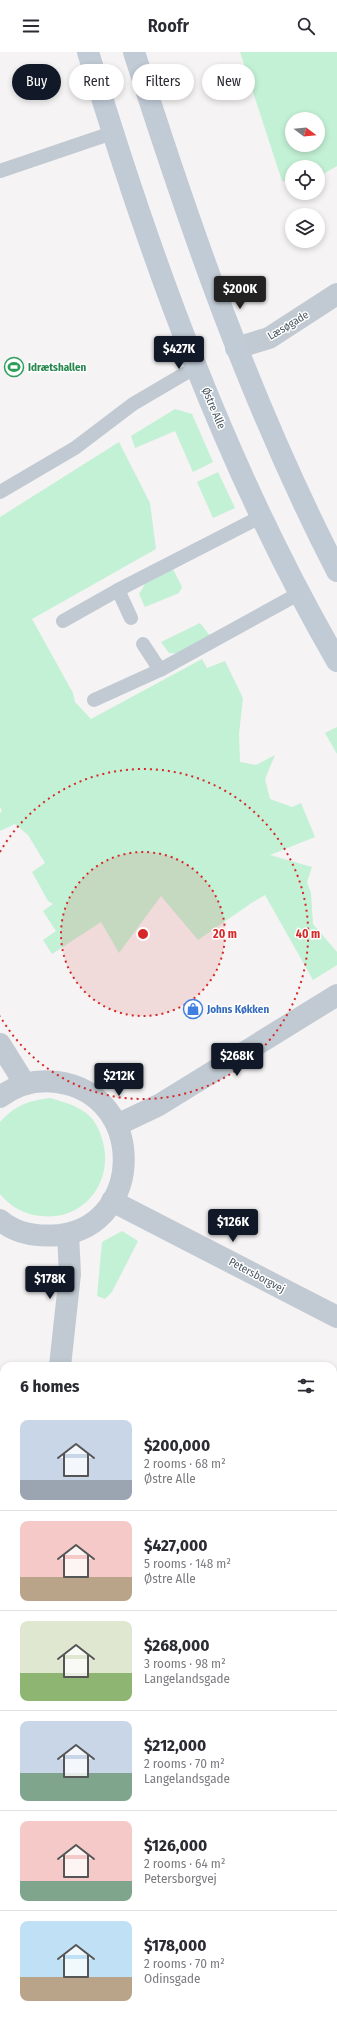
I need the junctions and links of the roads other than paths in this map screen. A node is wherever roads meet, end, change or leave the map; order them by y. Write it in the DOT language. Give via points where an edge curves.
graph roads {
  1 [pos="88,52"];
  2 [pos="134,52"];
  3 [pos="112,133"];
  4 [pos="0,171"];
  5 [pos="337,294"];
  6 [pos="236,348"];
  7 [pos="196,367"];
  8 [pos="0,492"];
  9 [pos="262,516"];
  10 [pos="337,572"];
  11 [pos="118,590"];
  12 [pos="300,593"];
  13 [pos="131,618"];
  14 [pos="63,621"];
  15 [pos="143,644"];
  16 [pos="337,661"];
  17 [pos="160,670"];
  18 [pos="94,700"];
  19 [pos="337,995"];
  20 [pos="0,1044"];
  21 [pos="25,1084"];
  22 [pos="0,1097"];
  23 [pos="117,1125"];
  24 [pos="112,1201"];
  25 [pos="0,1220"];
  26 [pos="68,1234"];
  27 [pos="337,1317"];
  28 [pos="60,1362"];
  1 -- 3 [label="street, Østre Alle"];
  2 -- 6 [label="street" via="196,241"];
  3 -- 4 [label="lane"];
  3 -- 7 [label="street, Østre Alle"];
  5 -- 6 [label="street, Læsøgade" via="268,338"];
  6 -- 10 [label="street" via="273,438"];
  7 -- 8 [label="lane" via="133,404 75,448"];
  7 -- 9 [label="street, Østre Alle"];
  9 -- 11 [label="lane"];
  9 -- 12 [label="street, Østre Alle"];
  11 -- 13 [label="lane"];
  11 -- 14 [label="lane"];
  12 -- 16 [label="street, Østre Alle"];
  12 -- 17 [label="lane"];
  15 -- 17 [label="lane"];
  17 -- 18 [label="lane"];
  19 -- 23 [label="street" via="159,1105"];
  20 -- 21 [label="street"];
  21 -- 22 [label="street"];
  21 -- 23 [label="street" via="47,1080 82,1089 105,1106"];
  23 -- 24 [label="street" via="124,1150 123,1177"];
  24 -- 26 [label="street" via="85,1227"];
  24 -- 27 [label="street, Petersborgvej"];
  25 -- 26 [label="street" via="25,1233 46,1236"];
  26 -- 28 [label="street" via="70,1274"];
}
